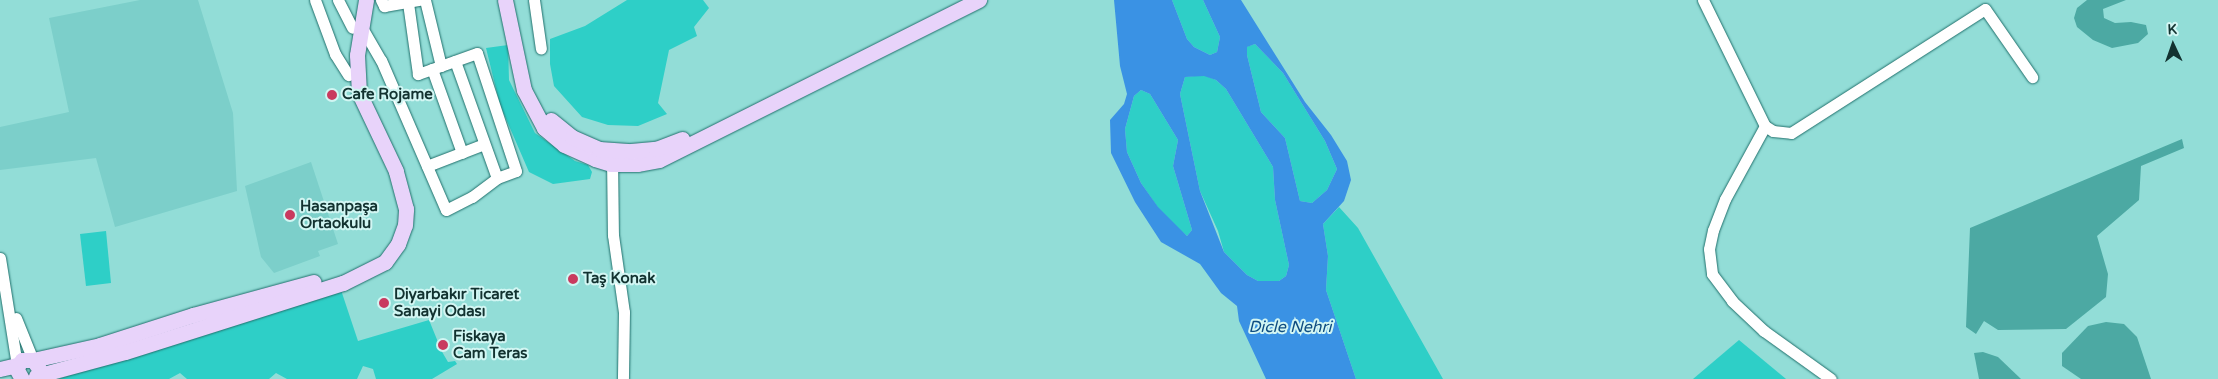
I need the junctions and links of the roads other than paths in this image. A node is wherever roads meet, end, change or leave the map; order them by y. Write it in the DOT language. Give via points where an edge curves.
graph roads {
  1 [pos="315,0"];
  2 [pos="338,0"];
  3 [pos="356,0"];
  4 [pos="366,0"];
  5 [pos="425,0"];
  6 [pos="505,0"];
  7 [pos="515,0"];
  8 [pos="534,0"];
  9 [pos="965,0"];
  10 [pos="979,0"];
  11 [pos="1704,0"];
  12 [pos="389,2"];
  13 [pos="414,2"];
  14 [pos="356,27"];
  15 [pos="541,49"];
  16 [pos="455,60"];
  17 [pos="436,67"];
  18 [pos="348,75"];
  19 [pos="2032,77"];
  20 [pos="782,94"];
  21 [pos="1765,126"];
  22 [pos="484,144"];
  23 [pos="462,153"];
  24 [pos="612,157"];
  25 [pos="427,166"];
  26 [pos="497,178"];
  27 [pos="0,258"];
  28 [pos="8,298"];
  29 [pos="33,360"];
  30 [pos="0,369"];
  31 [pos="27,375"];
  32 [pos="623,379"];
  33 [pos="1831,379"];
  1 -- 18 [label="street" via="335,54"];
  2 -- 14 [label="street"];
  3 -- 14 [label="main road"];
  4 -- 14 [label="main road"];
  5 -- 17 [label="street"];
  6 -- 24 [label="main road" via="524,90 544,128 564,145"];
  7 -- 24 [label="main road" via="540,108 572,137"];
  8 -- 15 [label="street"];
  9 -- 20 [label="main road"];
  10 -- 20 [label="main road"];
  11 -- 21 [label="street"];
  12 -- 13 [label="street"];
  13 -- 17 [label="street" via="418,74"];
  14 -- 18 [label="main road"];
  14 -- 25 [label="street" via="381,60"];
  14 -- 31 [label="main road" via="359,93 396,171 406,209 405,226 386,262 343,283 125,352"];
  16 -- 17 [label="street"];
  16 -- 22 [label="street"];
  16 -- 26 [label="street" via="477,53 516,171"];
  17 -- 23 [label="street"];
  18 -- 29 [label="main road" via="352,104 396,203 397,221 380,253 346,273 202,312 100,345"];
  19 -- 21 [label="street" via="1985,9 1791,133 1773,131"];
  20 -- 24 [label="main road" via="659,160"];
  21 -- 33 [label="street" via="1725,199 1713,230 1709,249 1712,274 1732,301 1764,331"];
  22 -- 23 [label="street"];
  22 -- 26 [label="street"];
  23 -- 25 [label="street"];
  24 -- 32 [label="street" via="613,235 624,312"];
  25 -- 26 [label="street" via="446,210 472,197"];
  27 -- 28 [label="street"];
  28 -- 29 [label="street"];
  28 -- 31 [label="street"];
  29 -- 31 [label="main road" via="38,366"];
  30 -- 31 [label="main road"];
}
